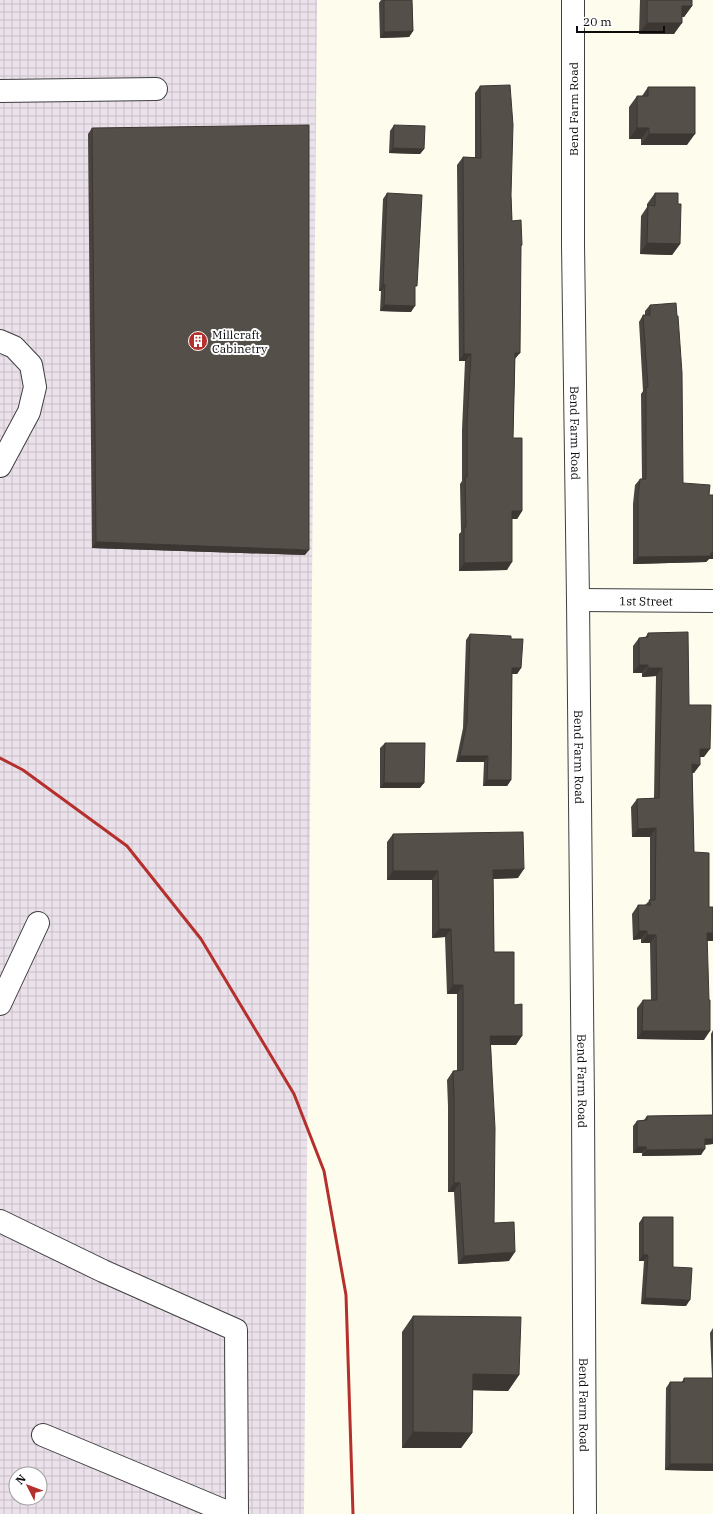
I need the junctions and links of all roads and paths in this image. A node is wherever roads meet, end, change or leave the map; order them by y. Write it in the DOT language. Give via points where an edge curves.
graph roads {
  1 [pos="573,0"];
  2 [pos="156,89"];
  3 [pos="0,91"];
  4 [pos="0,341"];
  5 [pos="0,466"];
  6 [pos="578,600"];
  7 [pos="713,601"];
  8 [pos="38,923"];
  9 [pos="0,1004"];
  10 [pos="0,1221"];
  11 [pos="43,1435"];
  12 [pos="232,1514"];
  13 [pos="237,1514"];
  14 [pos="585,1514"];
  1 -- 6 [label="street, Bend Farm Road" via="573,244"];
  2 -- 3 [label="street"];
  4 -- 5 [label="street" via="14,348 31,365 35,387 29,412"];
  6 -- 7 [label="street, 1st Street"];
  6 -- 14 [label="street, Bend Farm Road"];
  8 -- 9 [label="street"];
  10 -- 13 [label="street" via="103,1271 236,1330"];
  11 -- 12 [label="street"];
}
